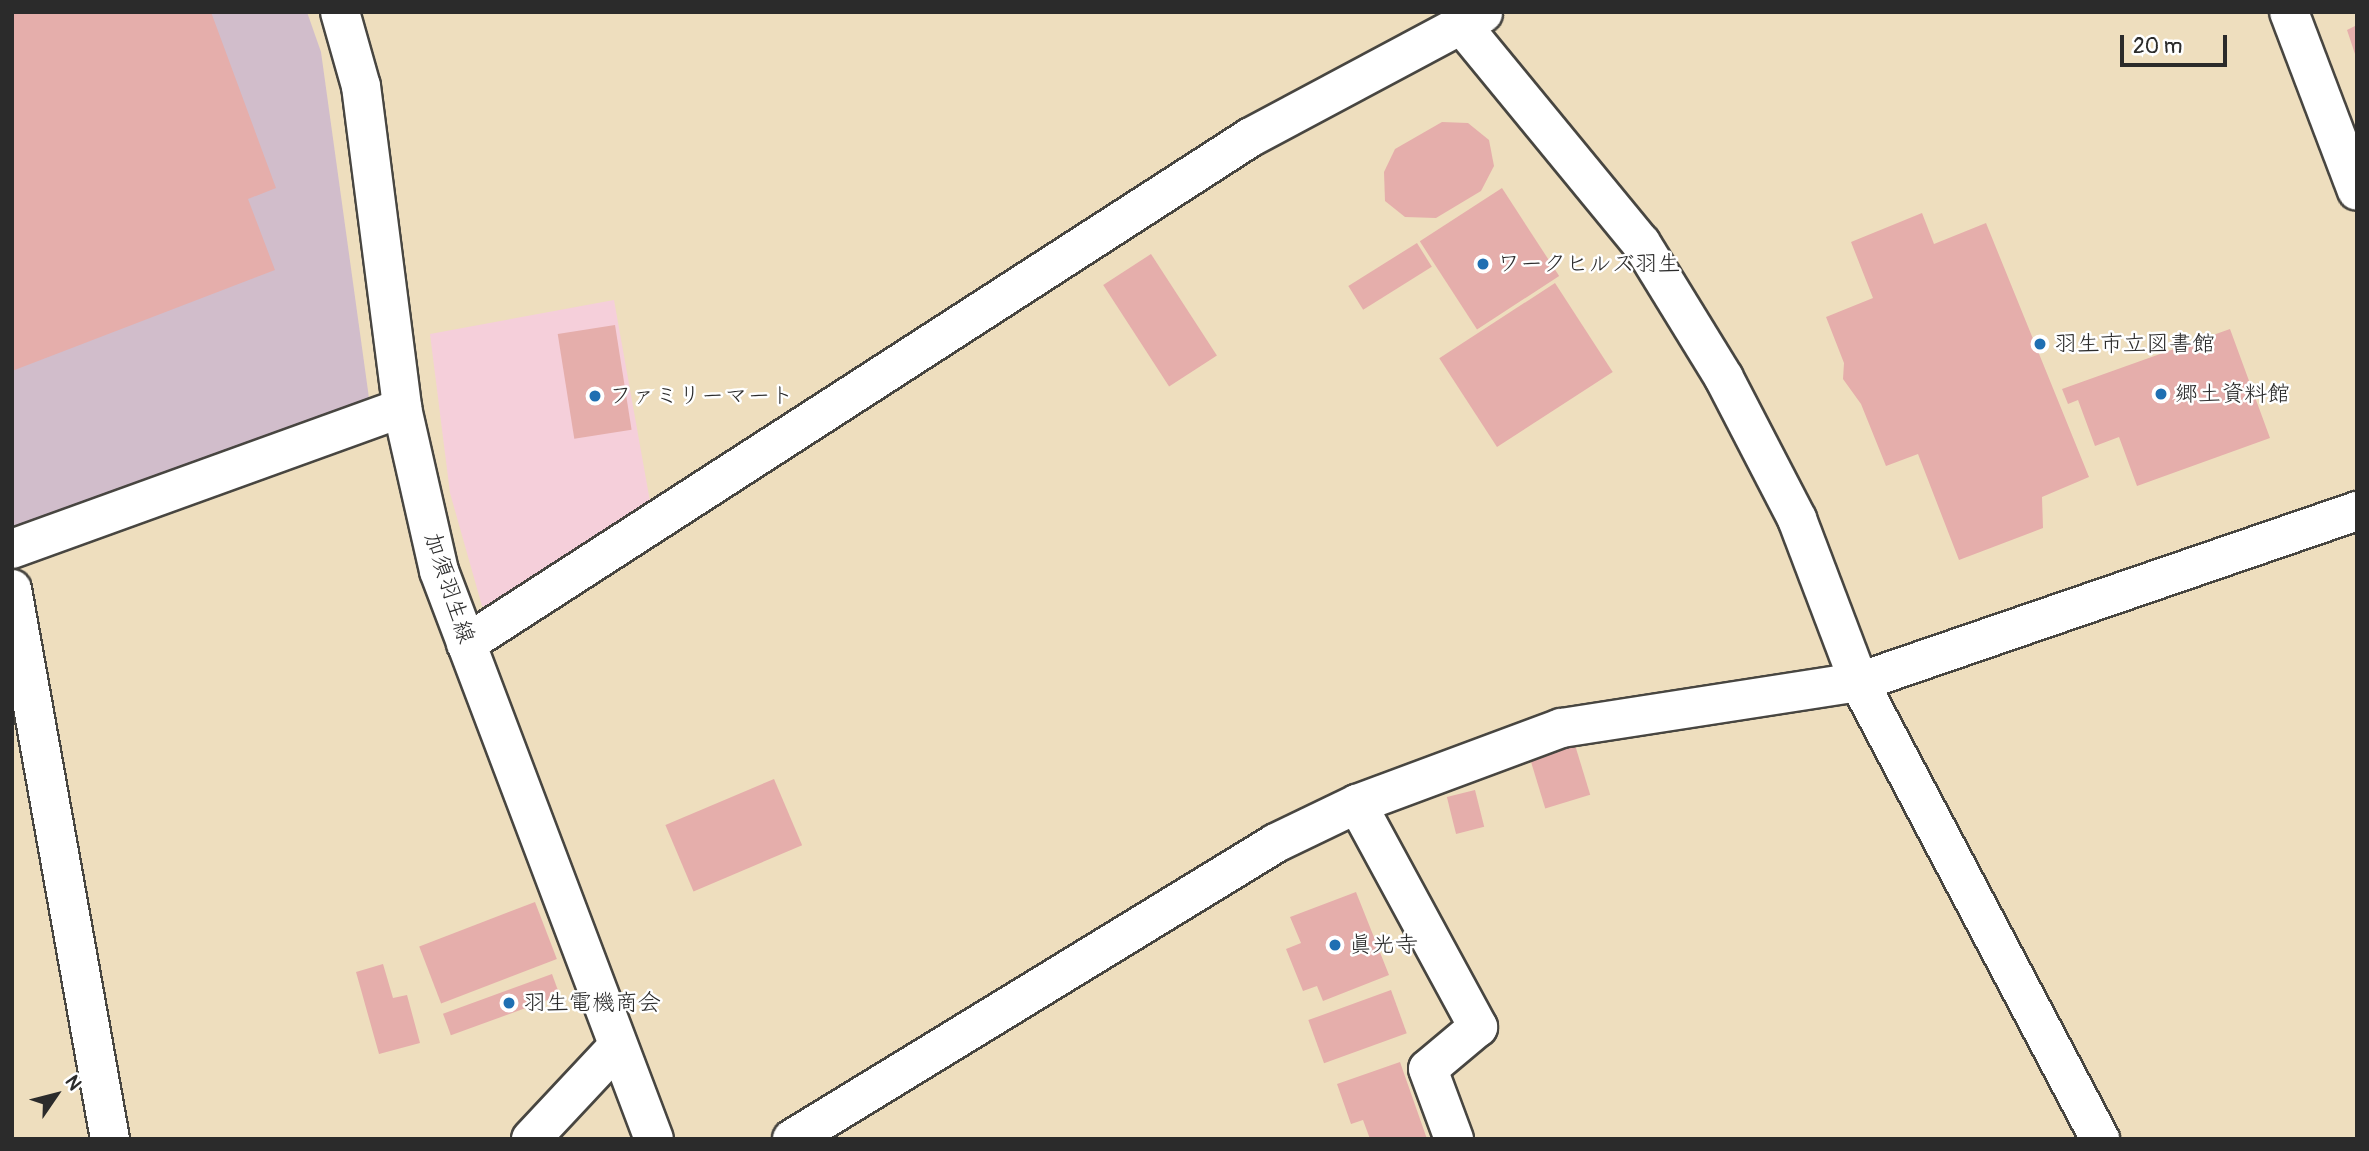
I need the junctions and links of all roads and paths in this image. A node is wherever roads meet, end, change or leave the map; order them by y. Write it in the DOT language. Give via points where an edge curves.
graph roads {
  1 [pos="340,12"];
  2 [pos="2289,12"];
  3 [pos="1472,18"];
  4 [pos="2357,191"];
  5 [pos="401,408"];
  6 [pos="2357,511"];
  7 [pos="12,549"];
  8 [pos="12,589"];
  9 [pos="466,644"];
  10 [pos="1859,682"];
  11 [pos="1357,804"];
  12 [pos="617,1047"];
  13 [pos="110,1139"];
  14 [pos="531,1139"];
  15 [pos="654,1139"];
  16 [pos="792,1139"];
  17 [pos="1454,1139"];
  18 [pos="2100,1139"];
  1 -- 5 [label="street, 加須羽生線" via="361,86"];
  2 -- 4 [label="street"];
  3 -- 9 [label="street" via="1251,137"];
  3 -- 10 [label="street" via="1641,243 1724,378 1797,519"];
  5 -- 7 [label="street"];
  5 -- 9 [label="street, 加須羽生線" via="439,570"];
  6 -- 10 [label="street"];
  8 -- 13 [label="street"];
  9 -- 12 [label="street, 加須羽生線"];
  10 -- 11 [label="street" via="1561,729"];
  10 -- 18 [label="street"];
  11 -- 16 [label="street" via="1276,843"];
  11 -- 17 [label="street" via="1478,1027 1428,1069"];
  12 -- 14 [label="street"];
  12 -- 15 [label="street, 加須羽生線"];
}
